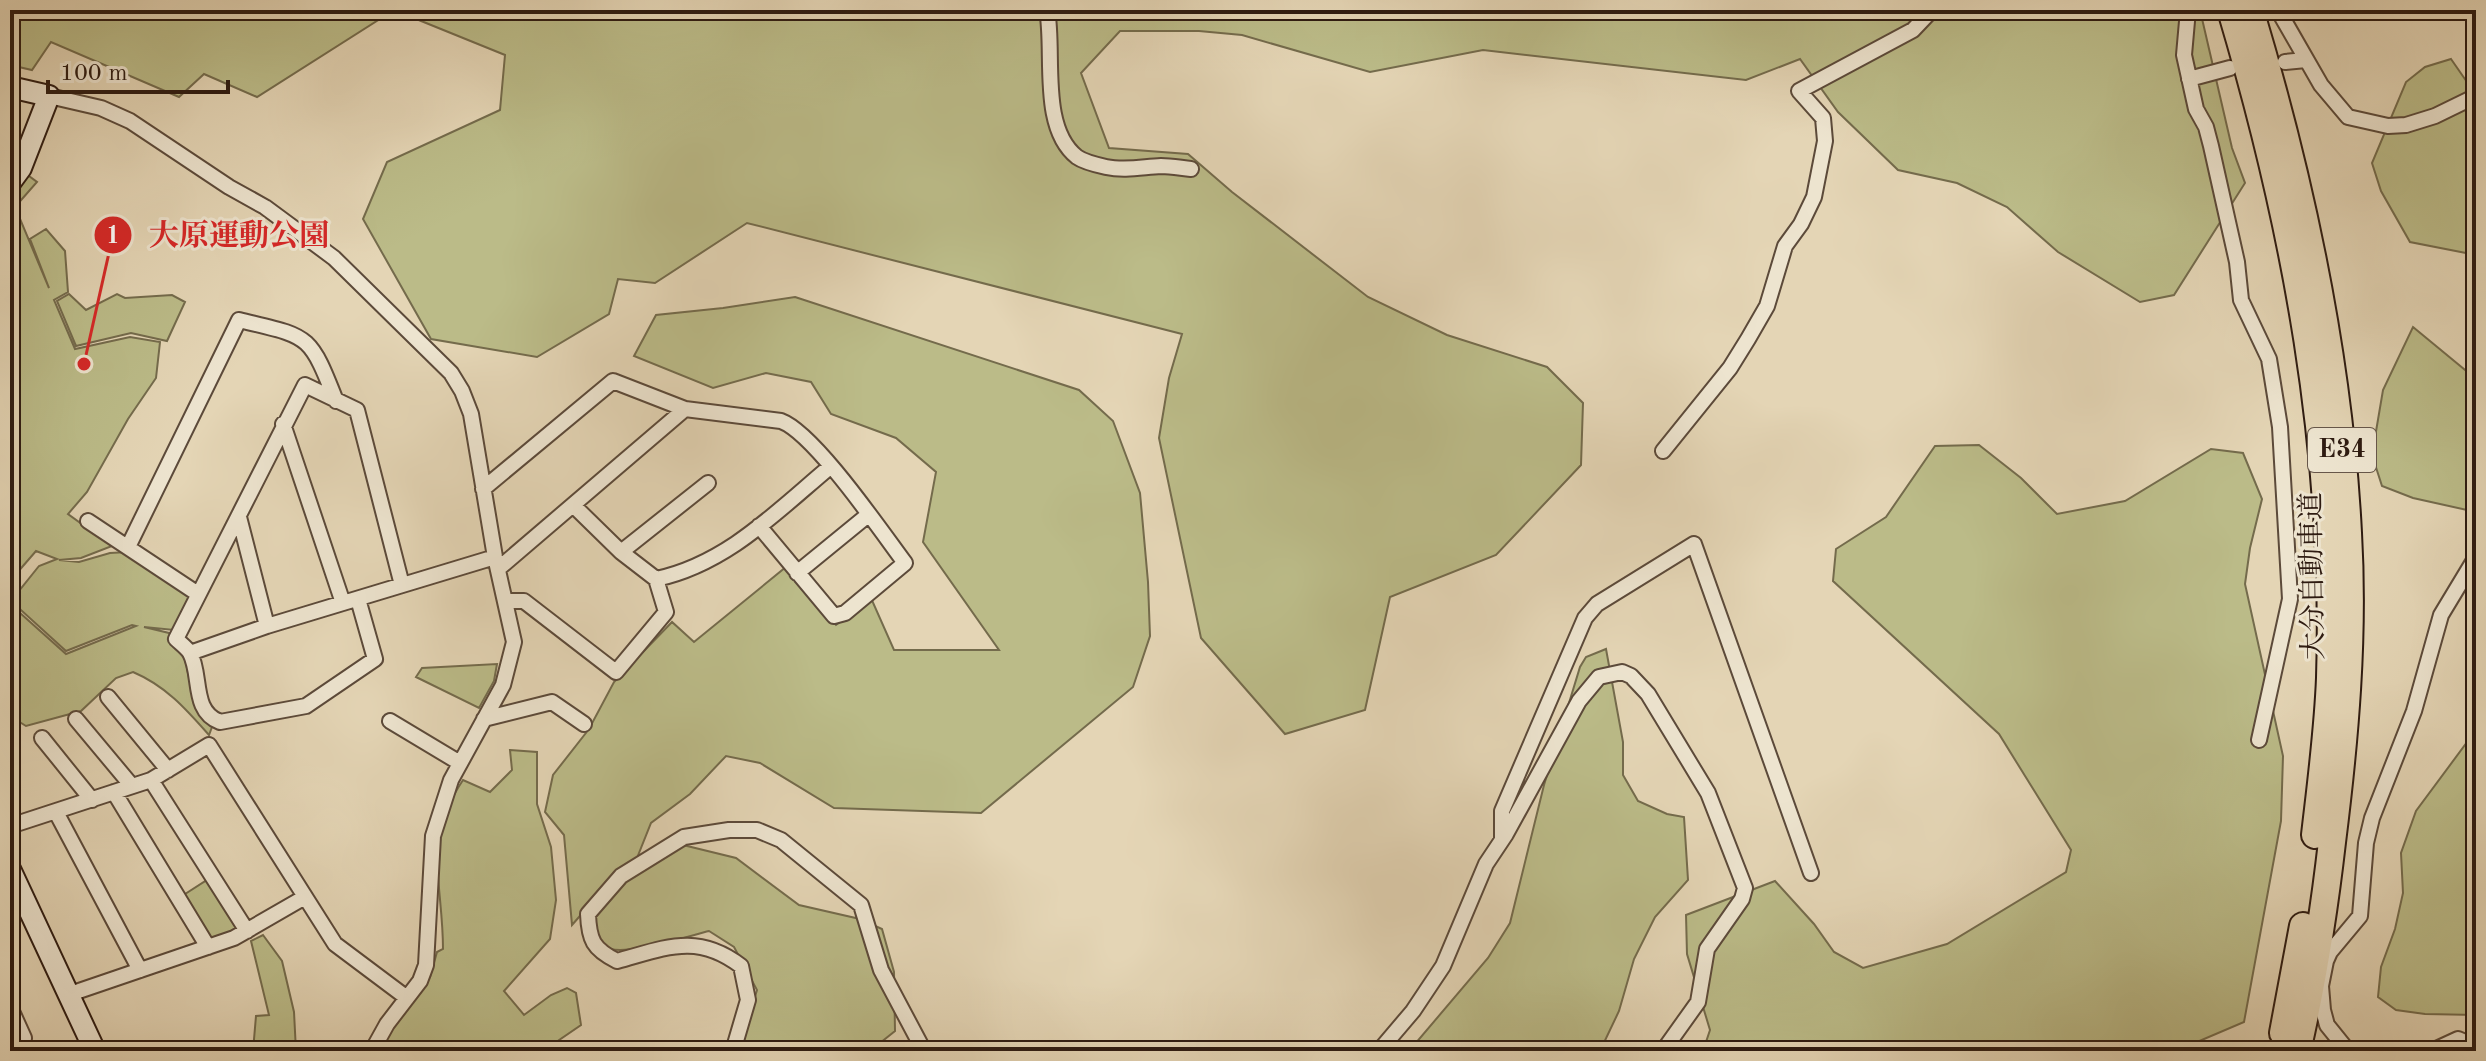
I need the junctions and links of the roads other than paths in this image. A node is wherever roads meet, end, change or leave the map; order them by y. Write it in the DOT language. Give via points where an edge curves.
graph roads {
  1 [pos="1047,10"];
  2 [pos="1932,10"];
  3 [pos="2188,10"];
  4 [pos="2231,10"];
  5 [pos="2250,10"];
  6 [pos="2278,10"];
  7 [pos="2306,60"];
  8 [pos="2285,62"];
  9 [pos="2230,68"];
  10 [pos="2189,79"];
  11 [pos="10,87"];
  12 [pos="49,96"];
  13 [pos="2476,96"];
  14 [pos="1191,169"];
  15 [pos="10,183"];
  16 [pos="336,401"];
  17 [pos="685,409"];
  18 [pos="283,424"];
  19 [pos="1663,451"];
  20 [pos="831,466"];
  21 [pos="708,483"];
  22 [pos="483,489"];
  23 [pos="574,506"];
  24 [pos="868,515"];
  25 [pos="239,517"];
  26 [pos="88,521"];
  27 [pos="759,526"];
  28 [pos="128,547"];
  29 [pos="621,552"];
  30 [pos="2476,557"];
  31 [pos="496,563"];
  32 [pos="797,573"];
  33 [pos="656,579"];
  34 [pos="402,585"];
  35 [pos="198,594"];
  36 [pos="350,601"];
  37 [pos="505,601"];
  38 [pos="267,626"];
  39 [pos="190,653"];
  40 [pos="10,664"];
  41 [pos="10,677"];
  42 [pos="108,697"];
  43 [pos="76,719"];
  44 [pos="484,719"];
  45 [pos="390,721"];
  46 [pos="584,724"];
  47 [pos="42,738"];
  48 [pos="2259,740"];
  49 [pos="460,763"];
  50 [pos="168,770"];
  51 [pos="151,780"];
  52 [pos="132,786"];
  53 [pos="114,792"];
  54 [pos="92,800"];
  55 [pos="56,812"];
  56 [pos="10,826"];
  57 [pos="1502,840"];
  58 [pos="10,869"];
  59 [pos="1811,873"];
  60 [pos="305,897"];
  61 [pos="2317,897"];
  62 [pos="247,931"];
  63 [pos="208,947"];
  64 [pos="140,970"];
  65 [pos="70,994"];
  66 [pos="407,998"];
  67 [pos="10,1007"];
  68 [pos="89,1045"];
  69 [pos="22,1051"];
  70 [pos="372,1051"];
  71 [pos="733,1051"];
  72 [pos="924,1051"];
  73 [pos="1379,1051"];
  74 [pos="1663,1051"];
  75 [pos="2279,1051"];
  76 [pos="2297,1051"];
  77 [pos="2348,1051"];
  78 [pos="2432,1051"];
  79 [pos="2471,1051"];
  1 -- 14 [label="street" via="1052,98 1065,144 1079,158 1107,167"];
  2 -- 19 [label="street" via="1913,30 1799,91 1823,118 1825,141 1814,197 1785,246 1767,306 1748,339"];
  3 -- 10 [label="street" via="2184,55"];
  4 -- 61 [label="highway, 大分自動車道 / E34" via="2275,170 2309,336 2324,463 2330,681"];
  5 -- 61 [label="highway, 大分自動車道 / E34" via="2296,180 2327,332 2343,463 2348,683 2342,771"];
  6 -- 7 [label="street"];
  7 -- 8 [label="street"];
  7 -- 13 [label="street" via="2348,117 2388,126 2435,116"];
  9 -- 10 [label="street"];
  10 -- 48 [label="street" via="2211,146 2241,300 2269,359 2280,427 2290,599"];
  11 -- 12 [label="street"];
  12 -- 15 [label="street"];
  12 -- 22 [label="street" via="130,121 334,258 451,373 471,414"];
  16 -- 18 [label="street" via="305,385"];
  16 -- 28 [label="street" via="318,356 305,340 239,320"];
  16 -- 34 [label="street" via="357,410"];
  17 -- 20 [label="street" via="792,425"];
  17 -- 22 [label="street" via="613,381"];
  17 -- 23 [label="street"];
  18 -- 25 [label="street"];
  18 -- 36 [label="street"];
  20 -- 24 [label="street"];
  20 -- 27 [label="street"];
  21 -- 29 [label="street"];
  22 -- 31 [label="street"];
  23 -- 29 [label="street"];
  23 -- 31 [label="street"];
  24 -- 32 [label="street"];
  24 -- 32 [label="street" via="905,563 845,613 834,616"];
  25 -- 35 [label="street"];
  25 -- 38 [label="street"];
  26 -- 28 [label="street"];
  27 -- 32 [label="street"];
  27 -- 33 [label="street" via="721,555"];
  28 -- 35 [label="street"];
  29 -- 33 [label="street"];
  30 -- 77 [label="street" via="2441,615 2414,711 2372,818 2360,916 2326,961 2323,1010 2327,1025"];
  31 -- 34 [label="street"];
  31 -- 37 [label="street"];
  33 -- 37 [label="street" via="666,612 616,672 524,601"];
  34 -- 36 [label="street"];
  35 -- 39 [label="street" via="176,639"];
  36 -- 38 [label="street"];
  36 -- 39 [label="street" via="375,659 306,706 220,722 211,719 201,701"];
  37 -- 44 [label="street" via="514,642 503,685"];
  38 -- 39 [label="street"];
  40 -- 41 [label="street"];
  42 -- 50 [label="street"];
  43 -- 52 [label="street"];
  44 -- 46 [label="street" via="552,702"];
  44 -- 49 [label="street"];
  45 -- 49 [label="street"];
  47 -- 54 [label="street"];
  49 -- 66 [label="street" via="433,836 426,965"];
  50 -- 51 [label="street"];
  50 -- 60 [label="street" via="209,745"];
  51 -- 52 [label="street"];
  51 -- 62 [label="street"];
  52 -- 53 [label="street"];
  53 -- 54 [label="street"];
  53 -- 63 [label="street"];
  54 -- 55 [label="street"];
  55 -- 56 [label="street"];
  55 -- 64 [label="street"];
  57 -- 59 [label="street" via="1502,811 1585,618 1597,604 1694,544"];
  57 -- 73 [label="street" via="1486,864 1443,966"];
  57 -- 74 [label="street" via="1579,701 1599,677 1622,672 1631,676 1648,694 1708,793 1745,888 1707,949 1698,1002"];
  58 -- 65 [label="street"];
  60 -- 62 [label="street"];
  60 -- 66 [label="street" via="335,944"];
  61 -- 75 [label="highway, 大分自動車道 / E34"];
  61 -- 76 [label="highway, 大分自動車道 / E34" via="2312,986"];
  62 -- 63 [label="street"];
  63 -- 64 [label="street"];
  64 -- 65 [label="street"];
  65 -- 68 [label="street"];
  66 -- 70 [label="street"];
  67 -- 69 [label="street" via="24,1038"];
  71 -- 72 [label="street" via="748,1000 741,966 722,951 681,943 617,961 600,953 589,935 588,914 621,876 684,837 729,830 757,830 781,840 861,905 881,970"];
  78 -- 79 [label="street" via="2458,1039"];
}
